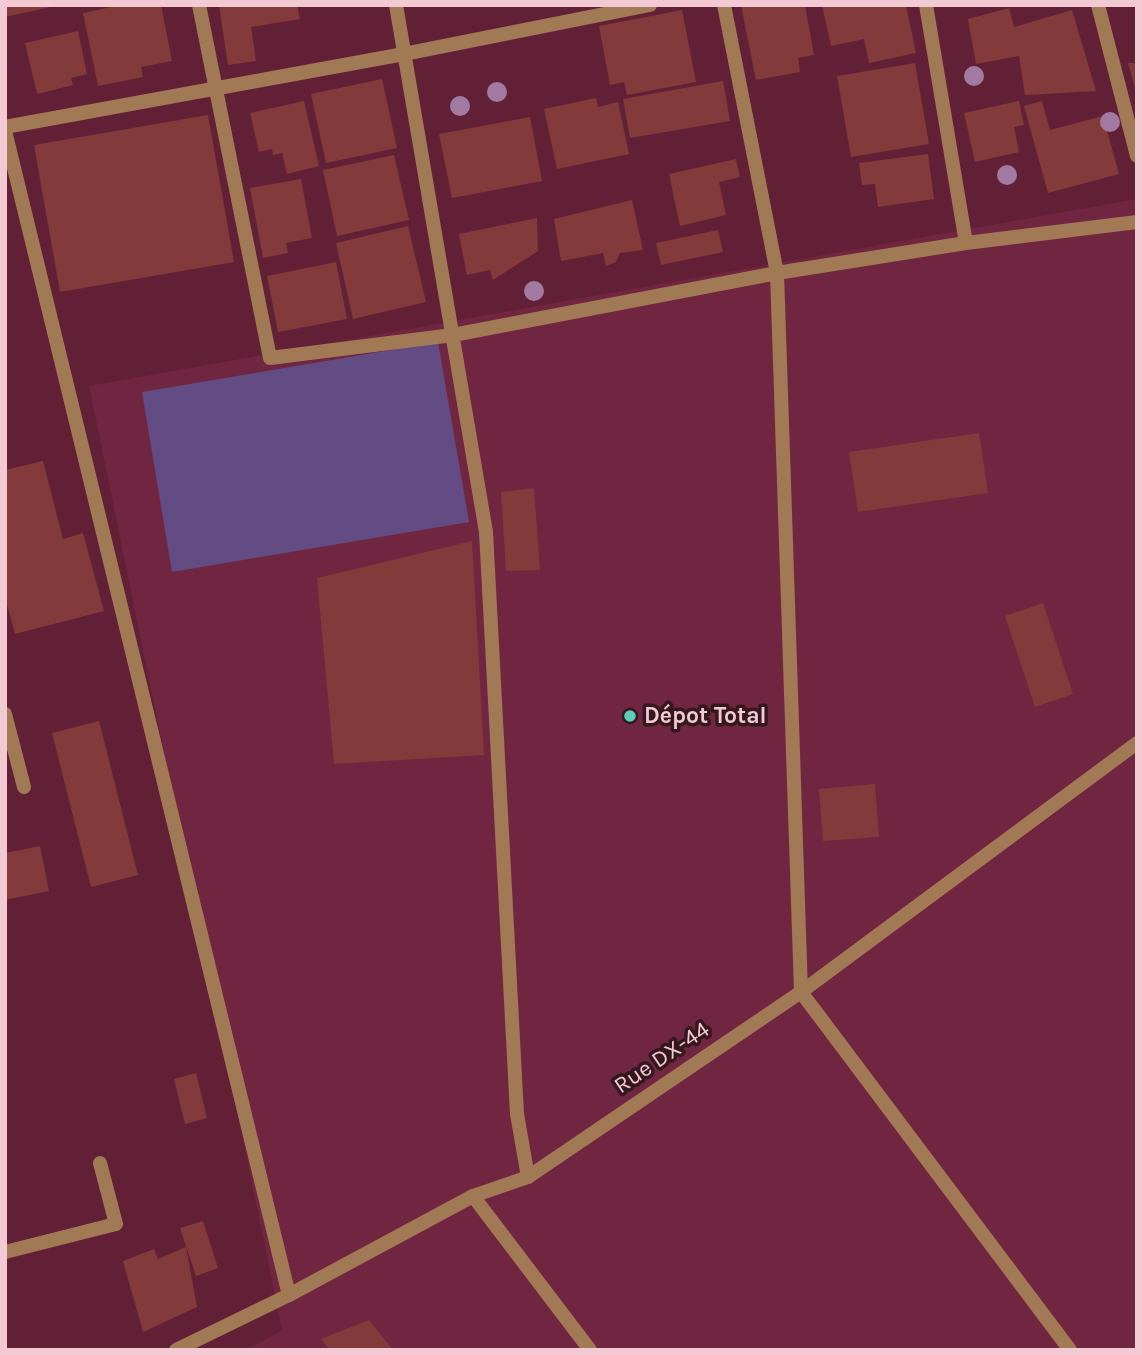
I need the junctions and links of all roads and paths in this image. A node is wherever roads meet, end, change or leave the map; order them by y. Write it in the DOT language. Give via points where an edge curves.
graph roads {
  1 [pos="199,5"];
  2 [pos="396,5"];
  3 [pos="650,5"];
  4 [pos="724,5"];
  5 [pos="926,5"];
  6 [pos="1098,5"];
  7 [pos="404,54"];
  8 [pos="216,89"];
  9 [pos="5,129"];
  10 [pos="1137,156"];
  11 [pos="1137,222"];
  12 [pos="966,243"];
  13 [pos="778,272"];
  14 [pos="453,335"];
  15 [pos="5,714"];
  16 [pos="1137,743"];
  17 [pos="24,787"];
  18 [pos="801,992"];
  19 [pos="100,1163"];
  20 [pos="528,1177"];
  21 [pos="473,1196"];
  22 [pos="5,1252"];
  23 [pos="289,1295"];
  24 [pos="201,1345"];
  25 [pos="176,1350"];
  26 [pos="590,1350"];
  27 [pos="1070,1350"];
  1 -- 8 [label="street"];
  2 -- 7 [label="street"];
  3 -- 7 [label="street"];
  4 -- 13 [label="street"];
  5 -- 12 [label="street"];
  6 -- 10 [label="street"];
  7 -- 8 [label="street"];
  7 -- 14 [label="street"];
  8 -- 9 [label="street"];
  8 -- 14 [label="street" via="270,358"];
  9 -- 23 [label="street"];
  11 -- 12 [label="street"];
  12 -- 13 [label="street"];
  13 -- 14 [label="street"];
  13 -- 18 [label="street"];
  14 -- 20 [label="street" via="486,532 517,1114"];
  15 -- 17 [label="street"];
  16 -- 18 [label="street, Rue DX-44"];
  18 -- 20 [label="street, Rue DX-44"];
  18 -- 27 [label="street"];
  19 -- 22 [label="street" via="116,1224"];
  20 -- 21 [label="street, Rue DX-44"];
  21 -- 23 [label="street, Rue DX-44"];
  21 -- 26 [label="street"];
  23 -- 24 [label="street, Rue DX-44"];
  24 -- 25 [label="street, Rue DX-44"];
}
